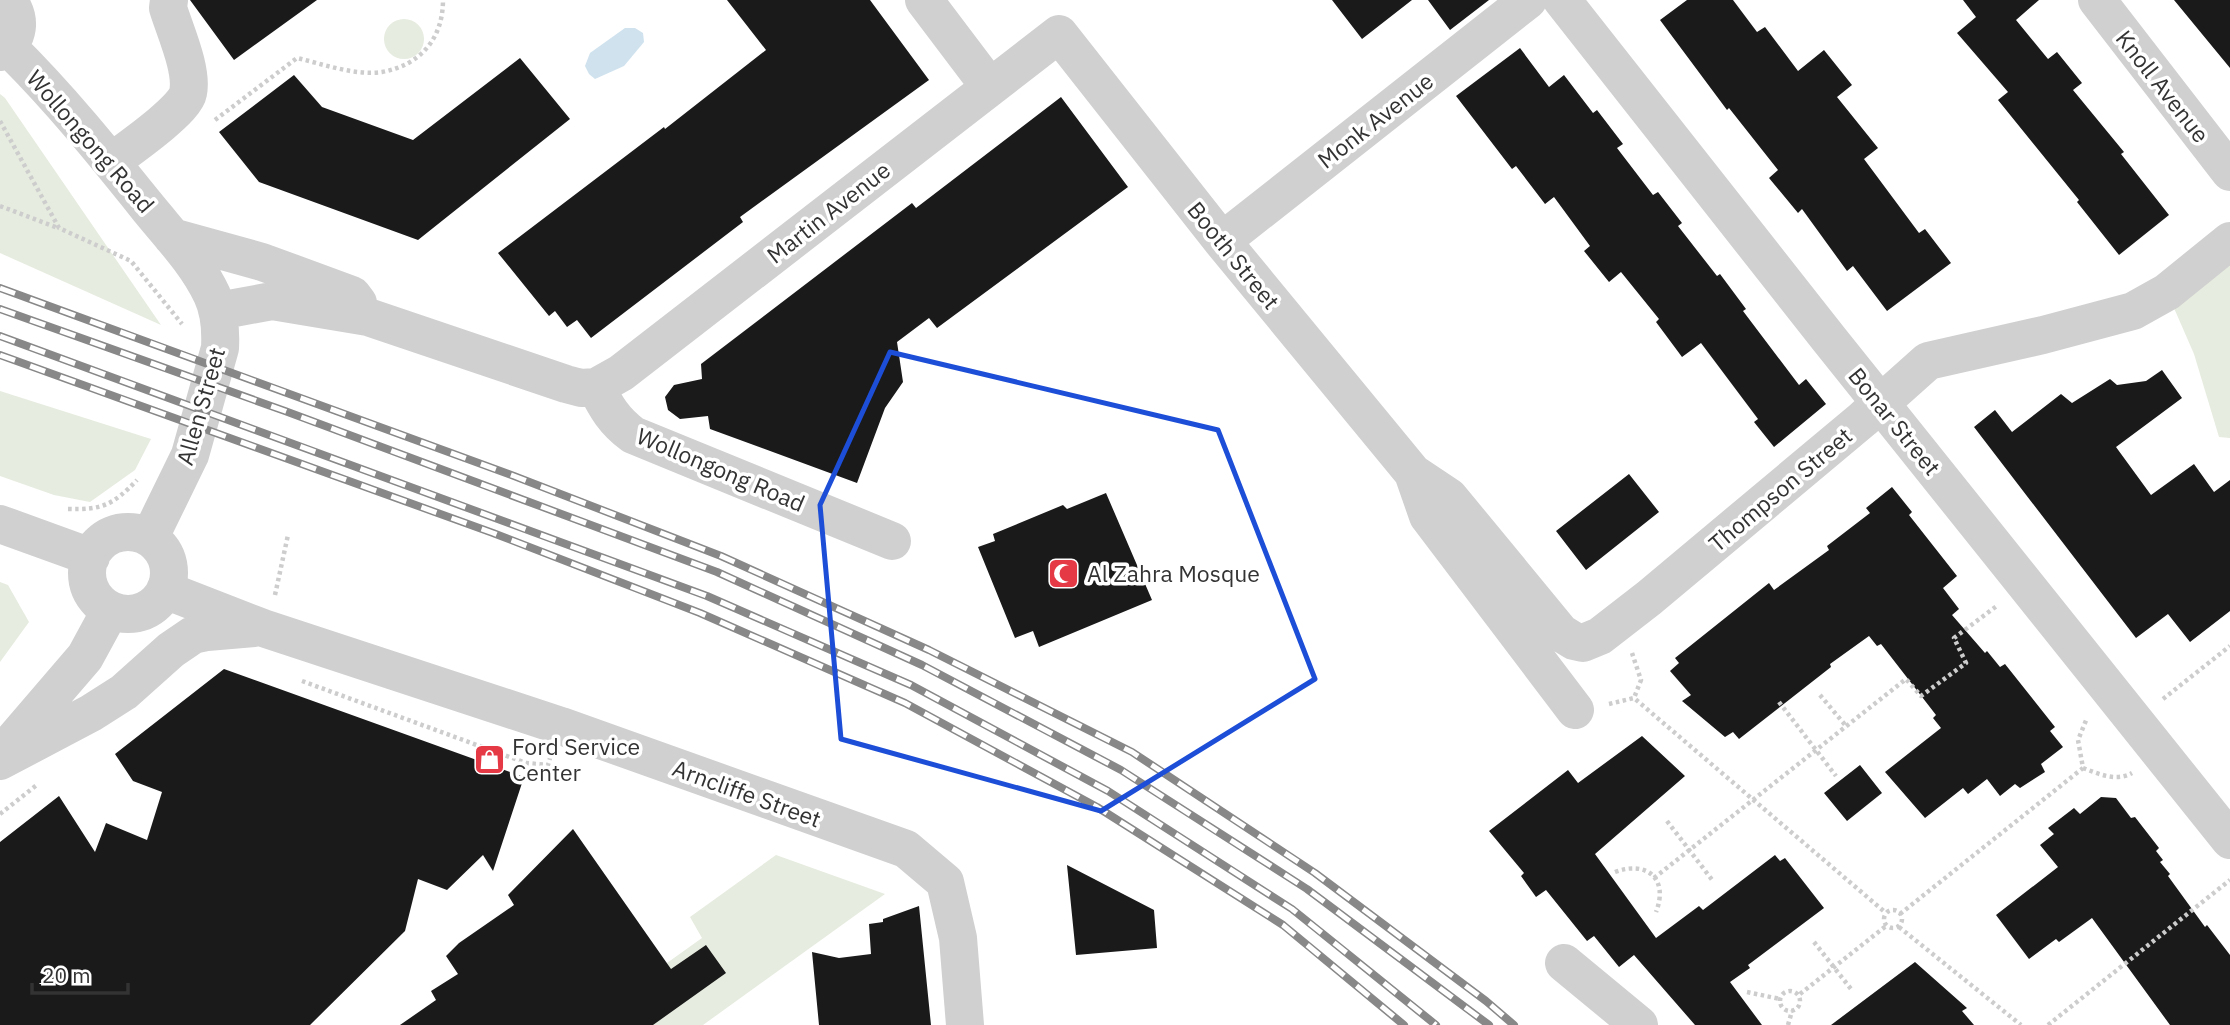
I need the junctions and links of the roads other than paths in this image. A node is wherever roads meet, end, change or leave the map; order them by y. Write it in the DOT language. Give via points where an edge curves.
graph roads {
  1 [pos="8,0"];
  2 [pos="169,0"];
  3 [pos="924,0"];
  4 [pos="1528,0"];
  5 [pos="1562,0"];
  6 [pos="2097,0"];
  7 [pos="1059,34"];
  8 [pos="4,49"];
  9 [pos="989,86"];
  10 [pos="111,162"];
  11 [pos="2230,172"];
  12 [pos="172,237"];
  13 [pos="1222,241"];
  14 [pos="2230,241"];
  15 [pos="218,311"];
  16 [pos="368,317"];
  17 [pos="596,387"];
  18 [pos="1881,404"];
  19 [pos="1413,473"];
  20 [pos="0,524"];
  21 [pos="150,537"];
  22 [pos="892,541"];
  23 [pos="90,556"];
  24 [pos="165,590"];
  25 [pos="110,611"];
  26 [pos="269,611"];
  27 [pos="1561,633"];
  28 [pos="1575,710"];
  29 [pos="0,754"];
  30 [pos="0,761"];
  31 [pos="2230,840"];
  32 [pos="1564,962"];
  33 [pos="965,1025"];
  34 [pos="1639,1025"];
  1 -- 8 [label="street" via="18,18 14,38"];
  2 -- 10 [label="street" via="189,76 188,96 174,113"];
  3 -- 9 [label="street"];
  4 -- 13 [label="street, Monk Avenue"];
  5 -- 18 [label="street, Bonar Street"];
  6 -- 11 [label="street, Knoll Avenue"];
  7 -- 9 [label="street, Martin Avenue"];
  7 -- 13 [label="street, Booth Street"];
  8 -- 10 [label="street, Wollongong Road" via="62,104"];
  9 -- 17 [label="street, Martin Avenue" via="621,373"];
  10 -- 12 [label="street, Wollongong Road"];
  12 -- 15 [label="street, Wollongong Road" via="204,280"];
  12 -- 16 [label="street" via="262,262 352,295"];
  13 -- 19 [label="street, Booth Street"];
  14 -- 18 [label="street, Thompson Street" via="2167,292 2133,311 1928,361"];
  15 -- 16 [label="street" via="272,301"];
  15 -- 21 [label="street, Allen Street" via="220,348 190,455"];
  16 -- 17 [label="street" via="566,384"];
  17 -- 22 [label="street, Wollongong Road" via="608,412 633,435"];
  18 -- 27 [label="street, Thompson Street" via="1616,624 1590,642 1574,641"];
  18 -- 31 [label="street, Bonar Street"];
  19 -- 27 [label="street, Booth Street" via="1450,497"];
  19 -- 28 [label="street, Booth Street" via="1428,516"];
  20 -- 23 [label="street"];
  21 -- 23 [label="street" via="116,533"];
  21 -- 24 [label="street" via="166,555"];
  23 -- 25 [label="street" via="87,569 92,593"];
  24 -- 25 [label="street" via="148,609"];
  24 -- 26 [label="street, Arncliffe Street"];
  25 -- 29 [label="street" via="85,657"];
  26 -- 30 [label="street" via="193,635 124,692"];
  26 -- 33 [label="street, Arncliffe Street" via="561,726 906,849 945,881 958,937"];
  32 -- 34 [label="street"];
}
